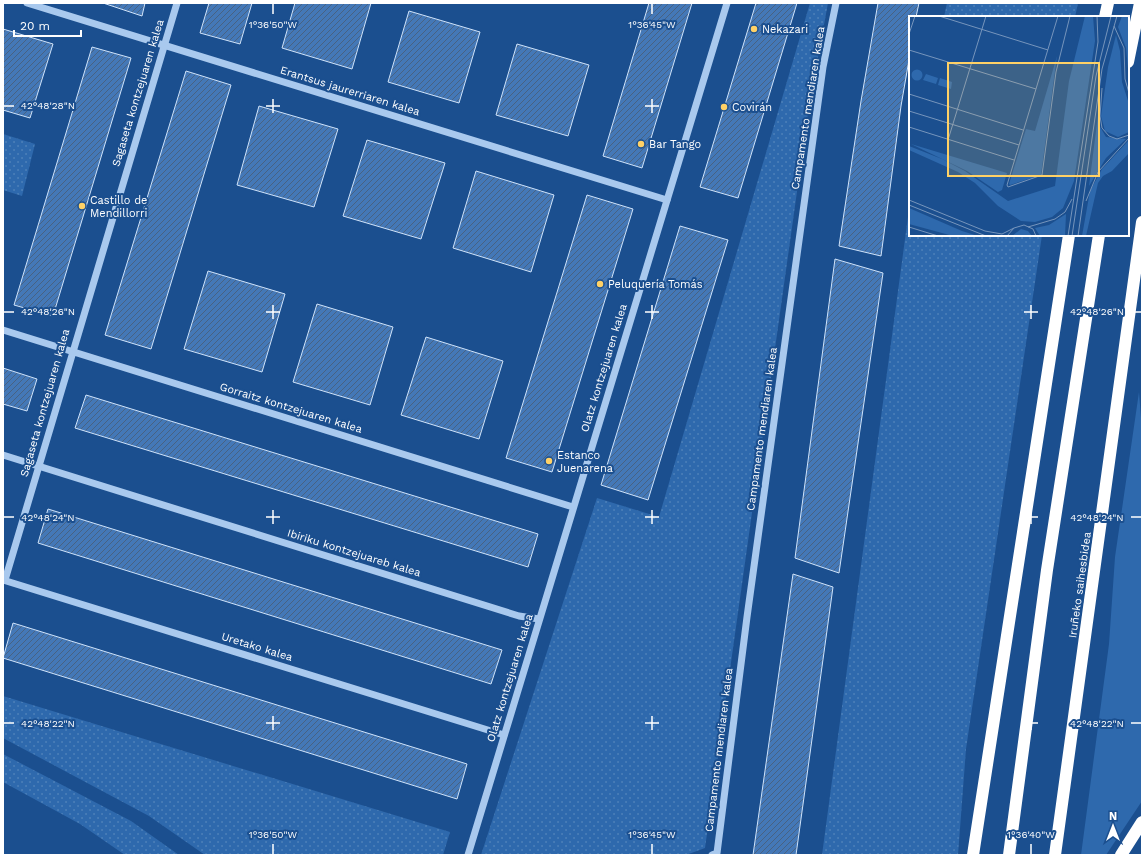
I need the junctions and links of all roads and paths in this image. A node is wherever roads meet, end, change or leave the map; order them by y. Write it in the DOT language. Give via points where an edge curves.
graph roads {
  1 [pos="27,3"];
  2 [pos="177,3"];
  3 [pos="727,3"];
  4 [pos="836,3"];
  5 [pos="1108,3"];
  6 [pos="1140,3"];
  7 [pos="1105,16"];
  8 [pos="164,46"];
  9 [pos="1129,57"];
  10 [pos="667,200"];
  11 [pos="1142,222"];
  12 [pos="1069,236"];
  13 [pos="1099,236"];
  14 [pos="3,330"];
  15 [pos="72,350"];
  16 [pos="3,456"];
  17 [pos="38,467"];
  18 [pos="573,507"];
  19 [pos="4,580"];
  20 [pos="539,619"];
  21 [pos="504,735"];
  22 [pos="1142,822"];
  23 [pos="468,855"];
  24 [pos="712,855"];
  25 [pos="973,855"];
  26 [pos="1009,855"];
  27 [pos="1055,855"];
  28 [pos="1121,855"];
  1 -- 8 [label="street, Erantsus jaurerriaren kalea"];
  2 -- 8 [label="street, Sagaseta kontzejuaren kalea"];
  3 -- 10 [label="street, Olatz kontzejuaren kalea"];
  4 -- 24 [label="street, Campamento mendiaren kalea" via="823,67 752,578 717,853"];
  5 -- 7 [label="highway"];
  6 -- 9 [label="highway"];
  8 -- 10 [label="street, Erantsus jaurerriaren kalea"];
  8 -- 15 [label="street, Sagaseta kontzejuaren kalea"];
  10 -- 18 [label="street, Olatz kontzejuaren kalea"];
  11 -- 27 [label="highway, Iruñeko saihesbidea"];
  12 -- 25 [label="highway"];
  13 -- 26 [label="highway" via="1048,570"];
  14 -- 15 [label="street, Gorraitz kontzejuaren kalea"];
  15 -- 17 [label="street, Sagaseta kontzejuaren kalea"];
  15 -- 18 [label="street, Gorraitz kontzejuaren kalea"];
  16 -- 17 [label="street, Ibiriku kontzejuareb kalea"];
  17 -- 19 [label="street, Sagaseta kontzejuaren kalea"];
  17 -- 20 [label="street, Ibiriku kontzejuareb kalea" via="511,614"];
  18 -- 20 [label="street, Olatz kontzejuaren kalea"];
  19 -- 21 [label="street, Uretako kalea"];
  20 -- 21 [label="street, Olatz kontzejuaren kalea"];
  21 -- 23 [label="street, Olatz kontzejuaren kalea"];
  22 -- 28 [label="highway"];
}
